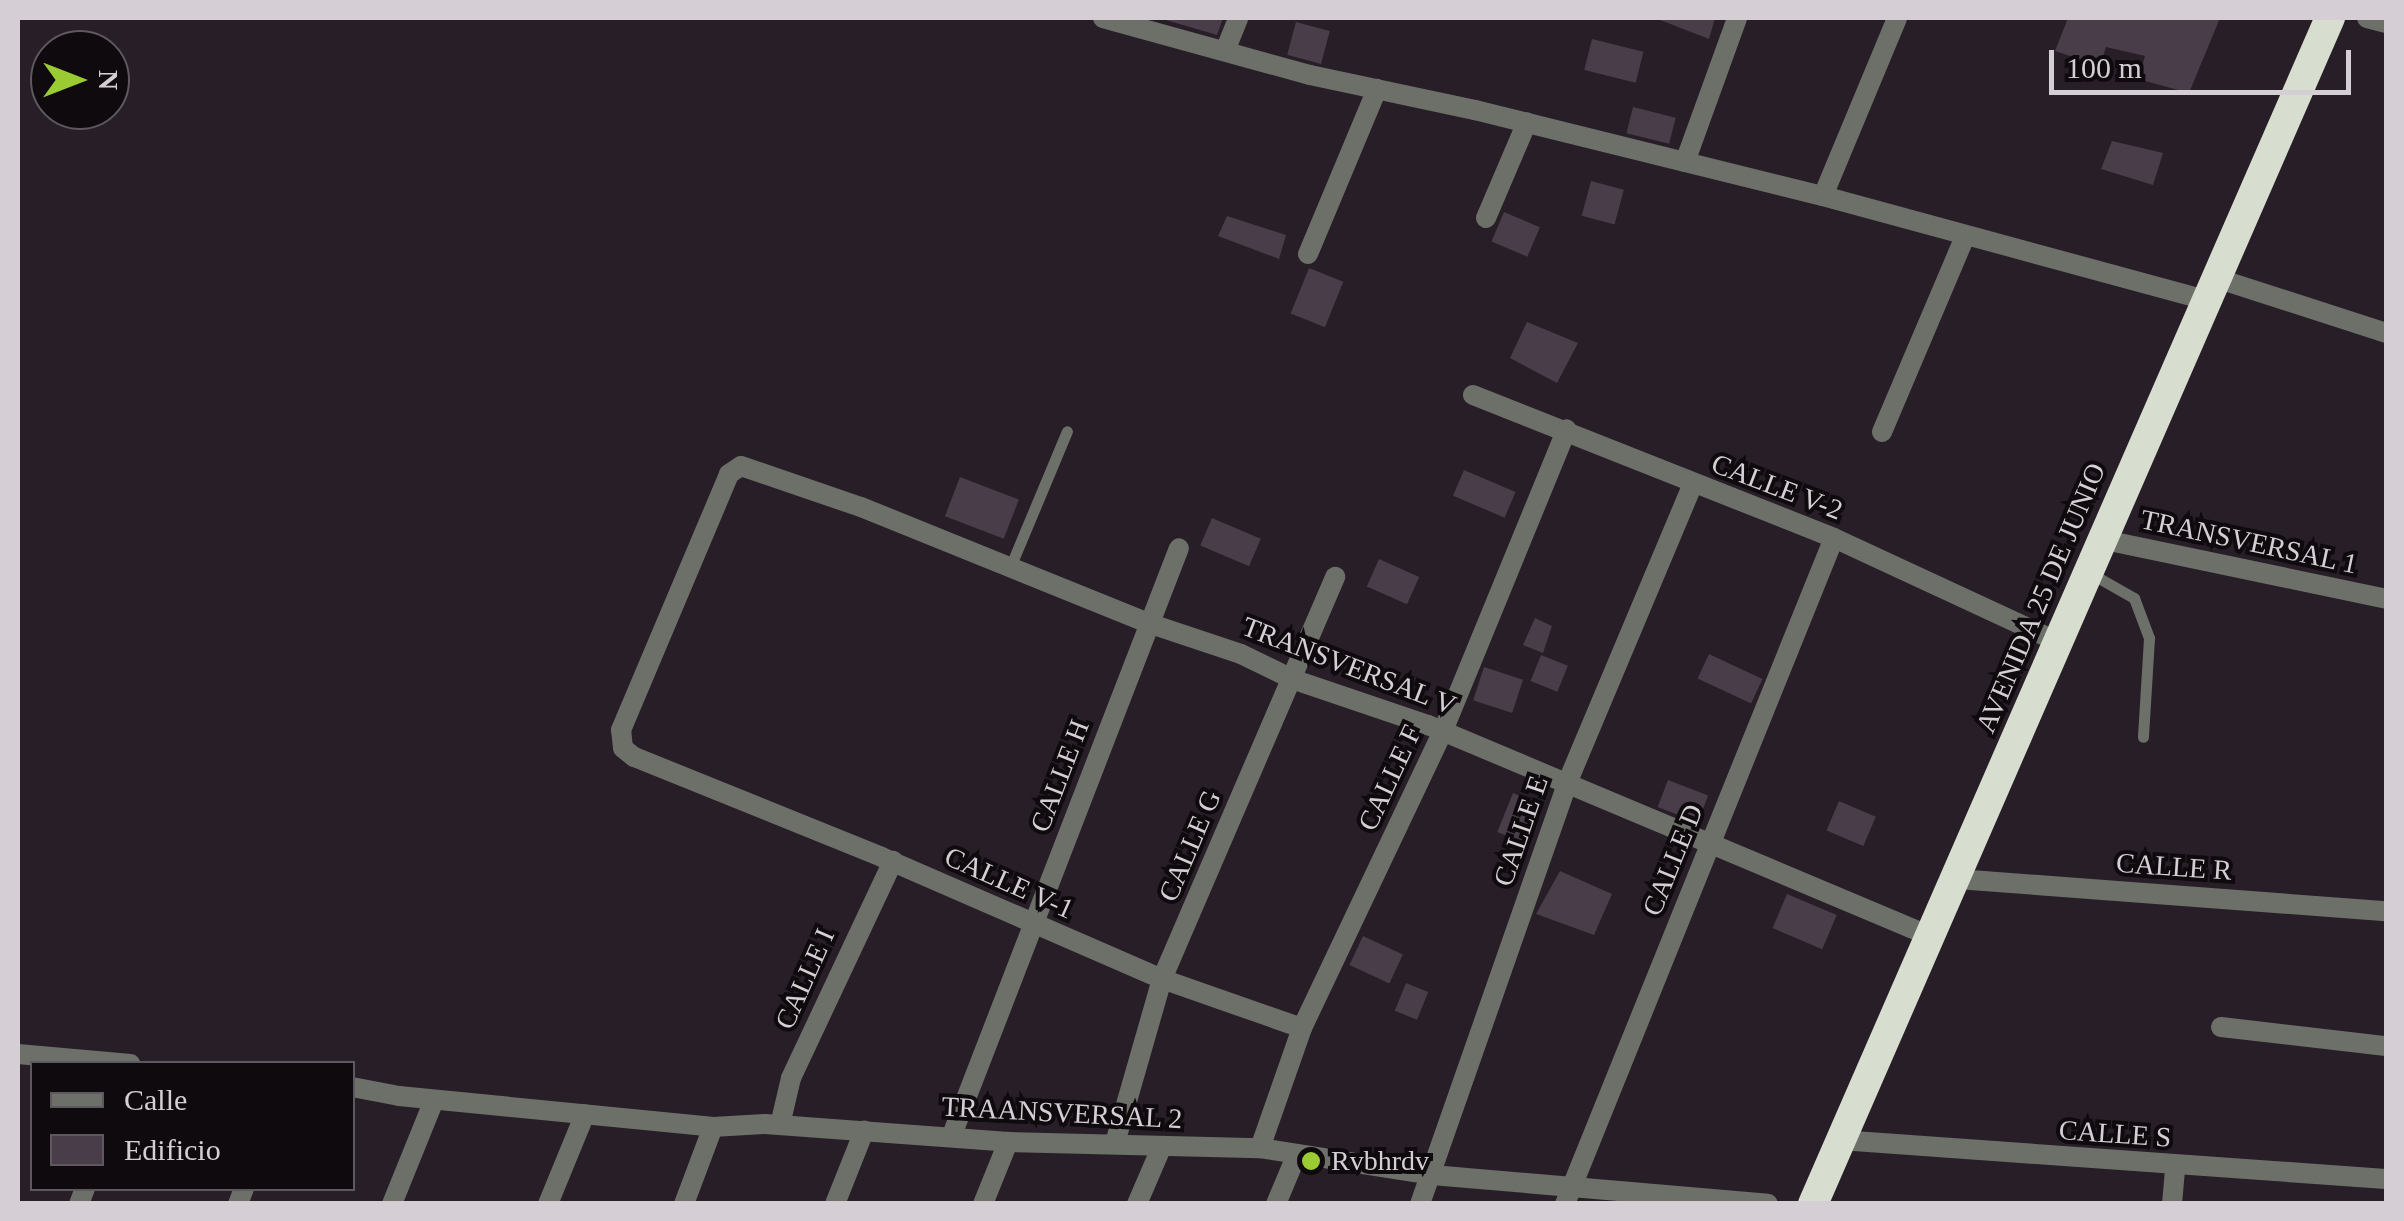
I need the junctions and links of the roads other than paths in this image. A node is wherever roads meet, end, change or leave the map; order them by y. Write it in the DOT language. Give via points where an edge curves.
graph roads {
  1 [pos="1103,18"];
  2 [pos="1238,18"];
  3 [pos="1738,18"];
  4 [pos="1896,18"];
  5 [pos="2367,18"];
  6 [pos="2320,20"];
  7 [pos="2386,24"];
  8 [pos="1225,51"];
  9 [pos="1377,89"];
  10 [pos="1528,122"];
  11 [pos="1685,162"];
  12 [pos="1823,196"];
  13 [pos="1486,218"];
  14 [pos="1965,236"];
  15 [pos="1308,254"];
  16 [pos="2212,289"];
  17 [pos="2386,333"];
  18 [pos="1472,395"];
  19 [pos="1566,429"];
  20 [pos="1068,431"];
  21 [pos="1882,432"];
  22 [pos="741,466"];
  23 [pos="1692,484"];
  24 [pos="1834,538"];
  25 [pos="2100,539"];
  26 [pos="1179,548"];
  27 [pos="1010,565"];
  28 [pos="2087,570"];
  29 [pos="1334,577"];
  30 [pos="2386,599"];
  31 [pos="1148,624"];
  32 [pos="2056,641"];
  33 [pos="1292,679"];
  34 [pos="1442,731"];
  35 [pos="2142,737"];
  36 [pos="1568,781"];
  37 [pos="1710,840"];
  38 [pos="892,861"];
  39 [pos="1957,879"];
  40 [pos="2386,910"];
  41 [pos="1033,925"];
  42 [pos="1930,936"];
  43 [pos="1162,979"];
  44 [pos="1302,1028"];
  45 [pos="2220,1028"];
  46 [pos="2386,1046"];
  47 [pos="18,1054"];
  48 [pos="97,1061"];
  49 [pos="355,1087"];
  50 [pos="434,1100"];
  51 [pos="585,1114"];
  52 [pos="780,1125"];
  53 [pos="713,1127"];
  54 [pos="864,1131"];
  55 [pos="952,1135"];
  56 [pos="1840,1140"];
  57 [pos="1008,1142"];
  58 [pos="1114,1143"];
  59 [pos="1162,1146"];
  60 [pos="1260,1148"];
  61 [pos="1298,1154"];
  62 [pos="2175,1166"];
  63 [pos="1432,1176"];
  64 [pos="2386,1180"];
  65 [pos="1568,1194"];
  66 [pos="392,1204"];
  67 [pos="548,1204"];
  68 [pos="684,1204"];
  69 [pos="835,1204"];
  70 [pos="983,1204"];
  71 [pos="1137,1204"];
  72 [pos="1276,1204"];
  73 [pos="1420,1204"];
  74 [pos="1768,1204"];
  75 [pos="1812,1204"];
  76 [pos="2172,1204"];
  1 -- 8 [label="street"];
  2 -- 8 [label="street"];
  3 -- 11 [label="street"];
  4 -- 12 [label="street"];
  5 -- 7 [label="street"];
  6 -- 16 [label="highway, AVENIDA 25 DE JUNIO"];
  8 -- 9 [label="street"];
  9 -- 10 [label="street"];
  9 -- 15 [label="street"];
  10 -- 11 [label="street"];
  10 -- 13 [label="street"];
  11 -- 12 [label="street"];
  12 -- 14 [label="street"];
  14 -- 16 [label="street"];
  14 -- 21 [label="street"];
  16 -- 17 [label="street"];
  16 -- 25 [label="highway, AVENIDA 25 DE JUNIO"];
  18 -- 19 [label="street, CALLE V-2"];
  19 -- 23 [label="street, CALLE V-2"];
  19 -- 34 [label="street, CALLE F"];
  20 -- 27 [label="lane"];
  22 -- 27 [label="street, TRANSVERSAL V"];
  22 -- 38 [label="street, CALLE V-1" via="729,474 705,522 622,730 624,748"];
  23 -- 24 [label="street, CALLE V-2"];
  23 -- 36 [label="street, CALLE E"];
  24 -- 32 [label="street, CALLE V-2"];
  24 -- 37 [label="street, CALLE D"];
  25 -- 28 [label="highway, AVENIDA 25 DE JUNIO"];
  25 -- 30 [label="street, TRANSVERSAL 1"];
  26 -- 31 [label="street, CALLE H"];
  27 -- 31 [label="street, TRANSVERSAL V"];
  28 -- 32 [label="highway, AVENIDA 25 DE JUNIO"];
  28 -- 35 [label="lane" via="2134,598 2149,638"];
  29 -- 33 [label="street, CALLE G"];
  31 -- 33 [label="street, TRANSVERSAL V" via="1241,654"];
  31 -- 41 [label="street, CALLE H"];
  32 -- 39 [label="highway, AVENIDA 25 DE JUNIO"];
  33 -- 34 [label="street, TRANSVERSAL V"];
  33 -- 43 [label="street, CALLE G"];
  34 -- 36 [label="street, TRANSVERSAL V"];
  34 -- 44 [label="street, CALLE F"];
  36 -- 37 [label="street, TRANSVERSAL V"];
  36 -- 63 [label="street, CALLE E"];
  37 -- 42 [label="street, TRANSVERSAL V"];
  37 -- 65 [label="street, CALLE D"];
  38 -- 41 [label="street, CALLE V-1"];
  38 -- 52 [label="street, CALLE I" via="790,1078"];
  39 -- 40 [label="street, CALLE R"];
  39 -- 42 [label="highway, AVENIDA 25 DE JUNIO"];
  41 -- 43 [label="street, CALLE V-1"];
  41 -- 55 [label="street, CALLE H"];
  42 -- 56 [label="highway, AVENIDA 25 DE JUNIO"];
  43 -- 44 [label="street, CALLE V-1"];
  43 -- 58 [label="street, CALLE G"];
  44 -- 60 [label="street, CALLE F"];
  45 -- 46 [label="street"];
  47 -- 48 [label="street"];
  49 -- 50 [label="street, TRAANSVERSAL 2"];
  50 -- 51 [label="street, TRAANSVERSAL 2"];
  50 -- 66 [label="street"];
  51 -- 53 [label="street, TRAANSVERSAL 2"];
  51 -- 67 [label="street"];
  52 -- 53 [label="street, TRAANSVERSAL 2"];
  52 -- 54 [label="street, TRAANSVERSAL 2"];
  53 -- 68 [label="street"];
  54 -- 55 [label="street, TRAANSVERSAL 2"];
  54 -- 69 [label="street"];
  55 -- 57 [label="street, TRAANSVERSAL 2"];
  56 -- 62 [label="street, CALLE S"];
  56 -- 75 [label="highway, AVENIDA 25 DE JUNIO"];
  57 -- 58 [label="street, TRAANSVERSAL 2"];
  57 -- 70 [label="street"];
  58 -- 59 [label="street, TRAANSVERSAL 2"];
  59 -- 60 [label="street, TRAANSVERSAL 2"];
  59 -- 71 [label="street"];
  60 -- 61 [label="street, TRAANSVERSAL 2"];
  61 -- 63 [label="street, TRAANSVERSAL 2"];
  61 -- 72 [label="street"];
  62 -- 64 [label="street, CALLE S"];
  62 -- 76 [label="street"];
  63 -- 65 [label="street, TRAANSVERSAL 2"];
  63 -- 73 [label="street, CALLE E"];
  65 -- 74 [label="street, TRAANSVERSAL 2"];
}
